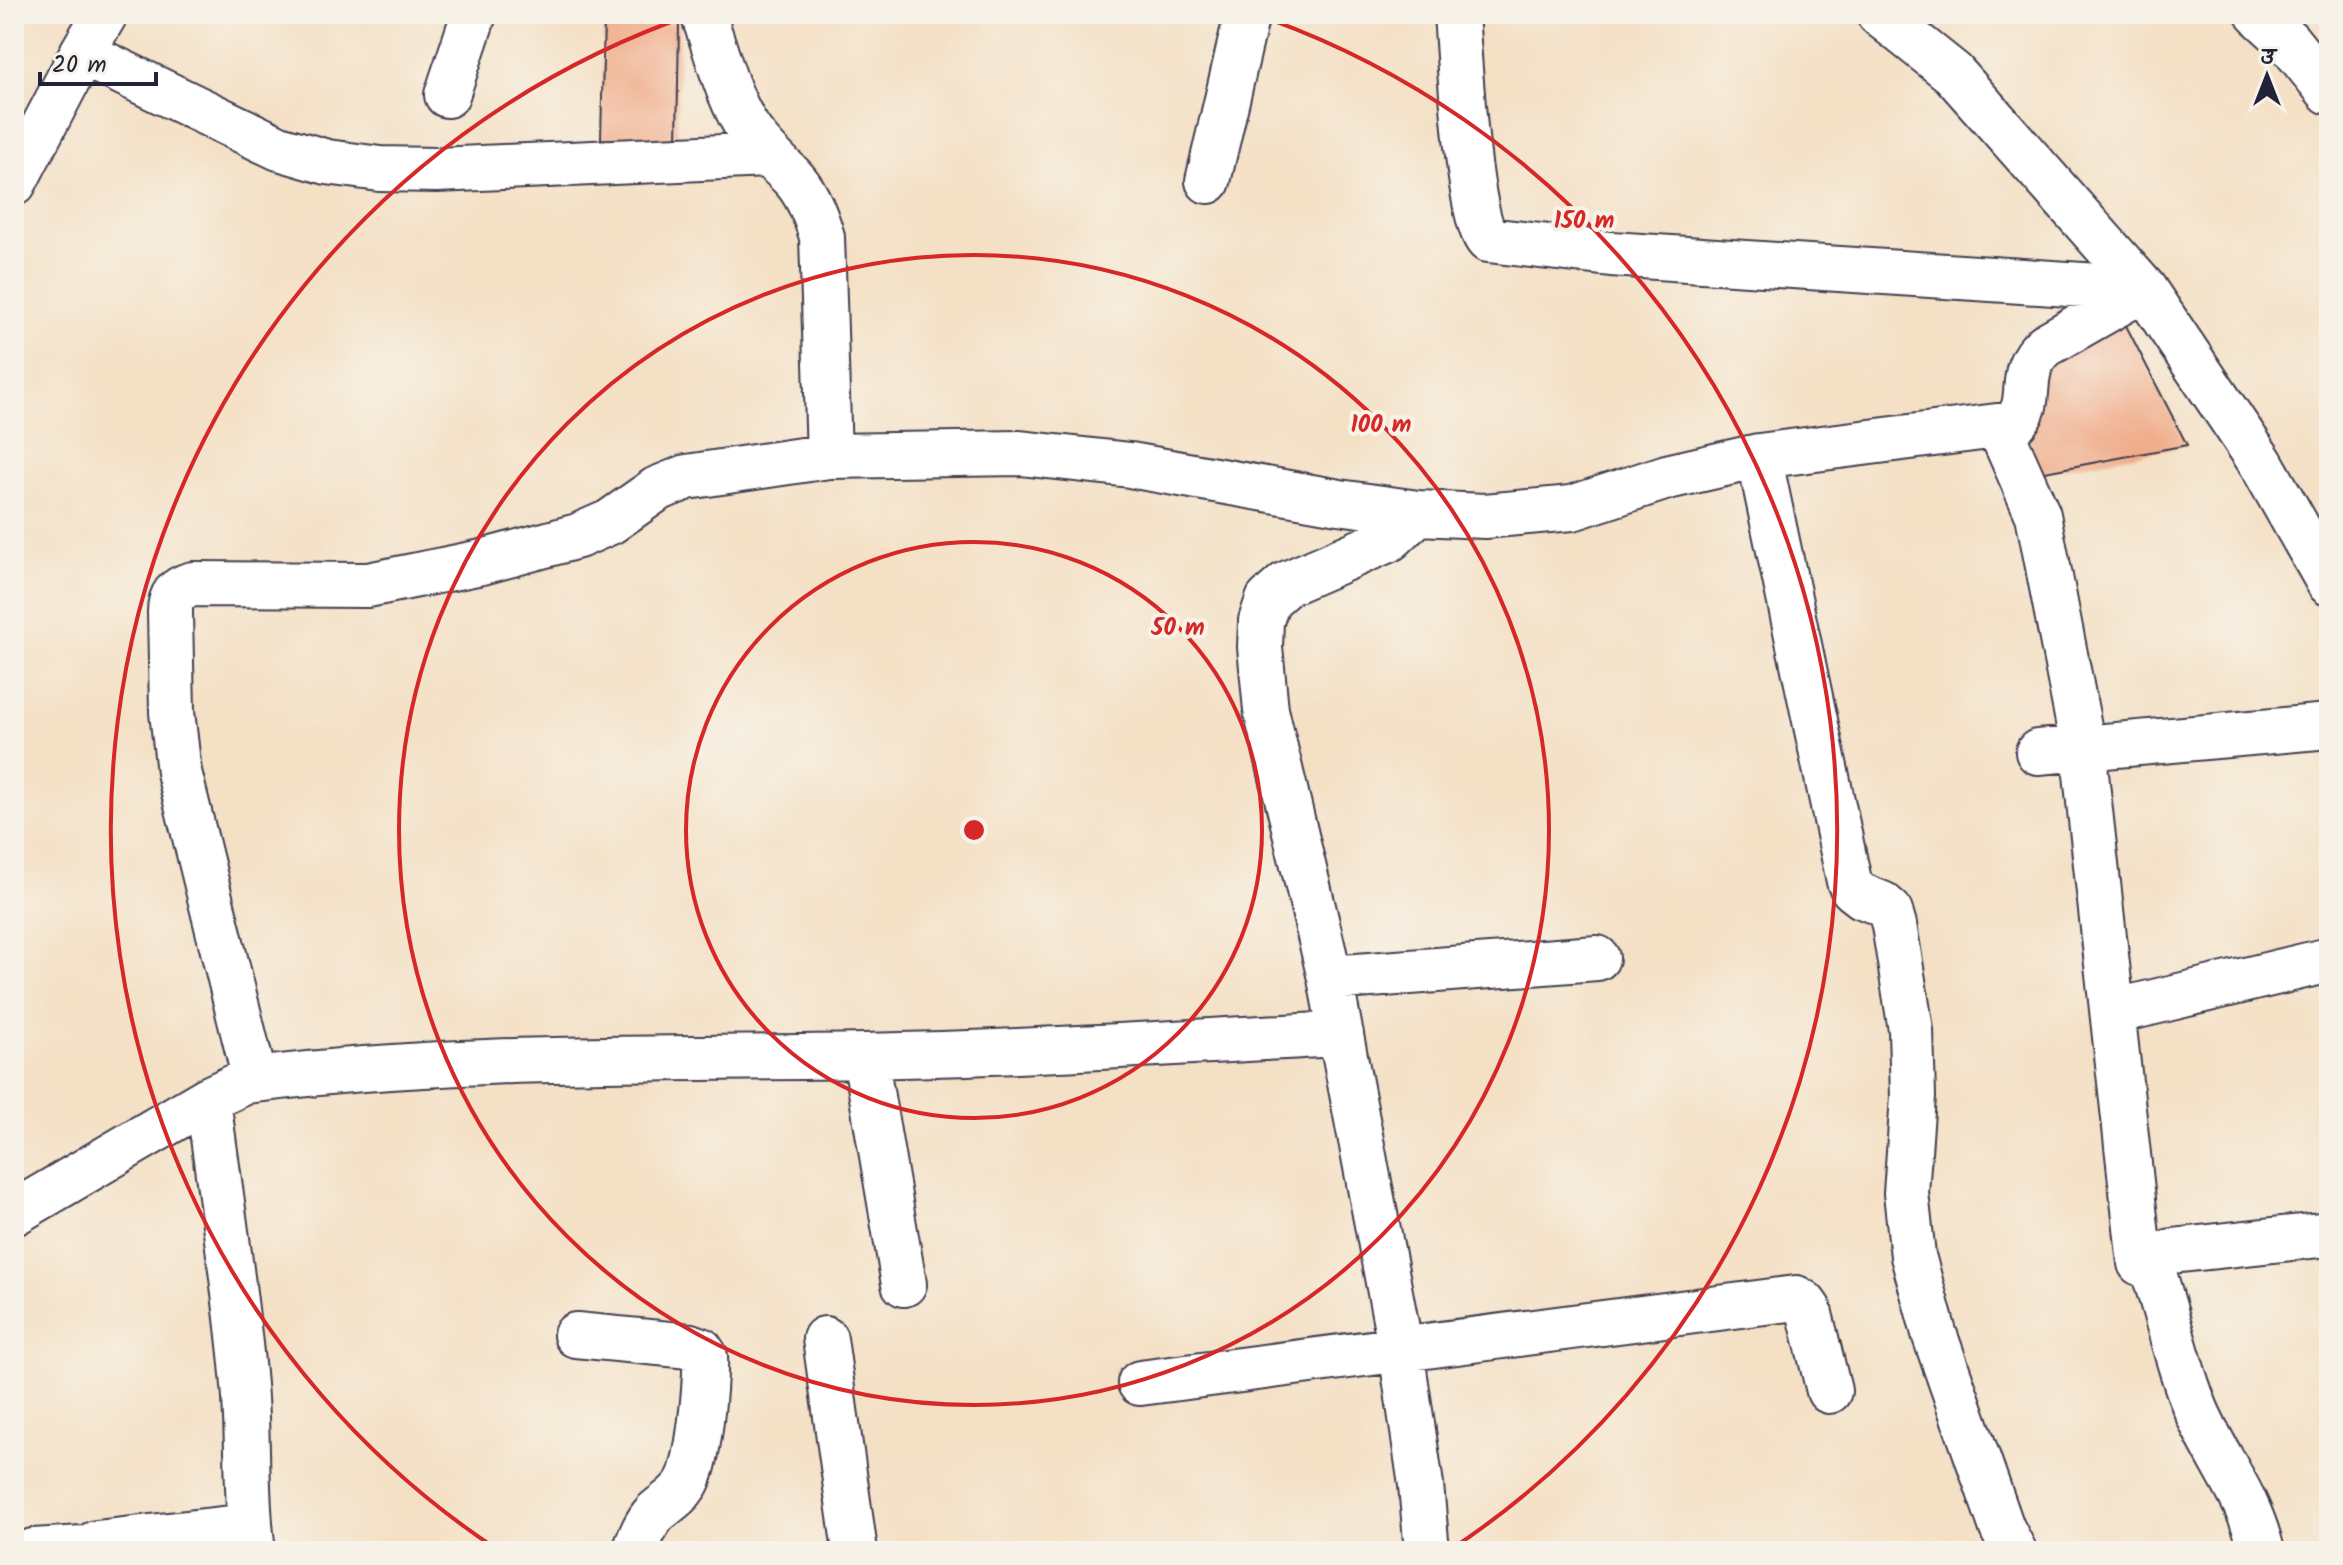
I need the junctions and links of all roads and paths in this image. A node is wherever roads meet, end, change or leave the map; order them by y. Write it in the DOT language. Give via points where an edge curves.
graph roads {
  1 [pos="105,14"];
  2 [pos="474,14"];
  3 [pos="703,14"];
  4 [pos="1247,14"];
  5 [pos="1456,14"];
  6 [pos="1879,14"];
  7 [pos="2258,14"];
  8 [pos="82,53"];
  9 [pos="2329,92"];
  10 [pos="447,95"];
  11 [pos="767,155"];
  12 [pos="1208,181"];
  13 [pos="14,183"];
  14 [pos="2144,289"];
  15 [pos="1999,427"];
  16 [pos="829,456"];
  17 [pos="1759,456"];
  18 [pos="1418,513"];
  19 [pos="2329,583"];
  20 [pos="2329,726"];
  21 [pos="2083,747"];
  22 [pos="2038,752"];
  23 [pos="1597,958"];
  24 [pos="2329,960"];
  25 [pos="1330,978"];
  26 [pos="2125,1009"];
  27 [pos="1341,1034"];
  28 [pos="865,1056"];
  29 [pos="255,1080"];
  30 [pos="208,1099"];
  31 [pos="14,1213"];
  32 [pos="2329,1234"];
  33 [pos="2140,1263"];
  34 [pos="904,1284"];
  35 [pos="576,1335"];
  36 [pos="825,1339"];
  37 [pos="1401,1350"];
  38 [pos="1140,1383"];
  39 [pos="1829,1391"];
  40 [pos="251,1538"];
  41 [pos="84,1550"];
  42 [pos="33,1551"];
  43 [pos="635,1551"];
  44 [pos="855,1551"];
  45 [pos="1427,1551"];
  46 [pos="2014,1551"];
  47 [pos="2262,1551"];
  1 -- 8 [label="street"];
  2 -- 10 [label="street"];
  3 -- 11 [label="street" via="737,105"];
  4 -- 12 [label="street"];
  5 -- 14 [label="street" via="1474,203 1488,240 1643,257"];
  6 -- 14 [label="street" via="1953,73"];
  7 -- 9 [label="street" via="2288,41"];
  8 -- 11 [label="street" via="279,148 327,162 437,170"];
  8 -- 13 [label="street"];
  11 -- 16 [label="street" via="794,178 822,237"];
  14 -- 15 [label="street" via="2034,355 2025,409 2013,424"];
  14 -- 19 [label="street" via="2261,463"];
  15 -- 17 [label="street"];
  15 -- 21 [label="street" via="2038,515"];
  16 -- 18 [label="street" via="1020,453 1130,465"];
  16 -- 29 [label="street" via="687,477 578,536 482,562 368,585 193,584 174,592 172,712 179,772"];
  17 -- 18 [label="street" via="1667,477 1572,508 1485,516"];
  17 -- 46 [label="street" via="1849,881 1862,896 1890,911 1901,958 1911,1030 1913,1097 1906,1193 1913,1256 1934,1333"];
  18 -- 25 [label="street" via="1390,539 1286,584 1268,600 1261,621 1266,710"];
  20 -- 21 [label="street"];
  21 -- 22 [label="street"];
  21 -- 33 [label="street"];
  23 -- 25 [label="street"];
  24 -- 26 [label="street"];
  25 -- 27 [label="street"];
  27 -- 28 [label="street"];
  27 -- 37 [label="street"];
  28 -- 29 [label="street" via="617,1058 332,1070"];
  28 -- 34 [label="street"];
  29 -- 30 [label="street"];
  30 -- 31 [label="street"];
  30 -- 40 [label="street" via="244,1381"];
  32 -- 47 [label="street" via="2172,1251 2155,1263 2195,1408 2239,1488"];
  35 -- 43 [label="street" via="690,1346 705,1356 689,1481 655,1514"];
  36 -- 44 [label="street"];
  37 -- 38 [label="street"];
  37 -- 39 [label="street" via="1796,1298 1809,1310"];
  37 -- 45 [label="street"];
  40 -- 41 [label="street" via="96,1543"];
  41 -- 42 [label="street"];
}
